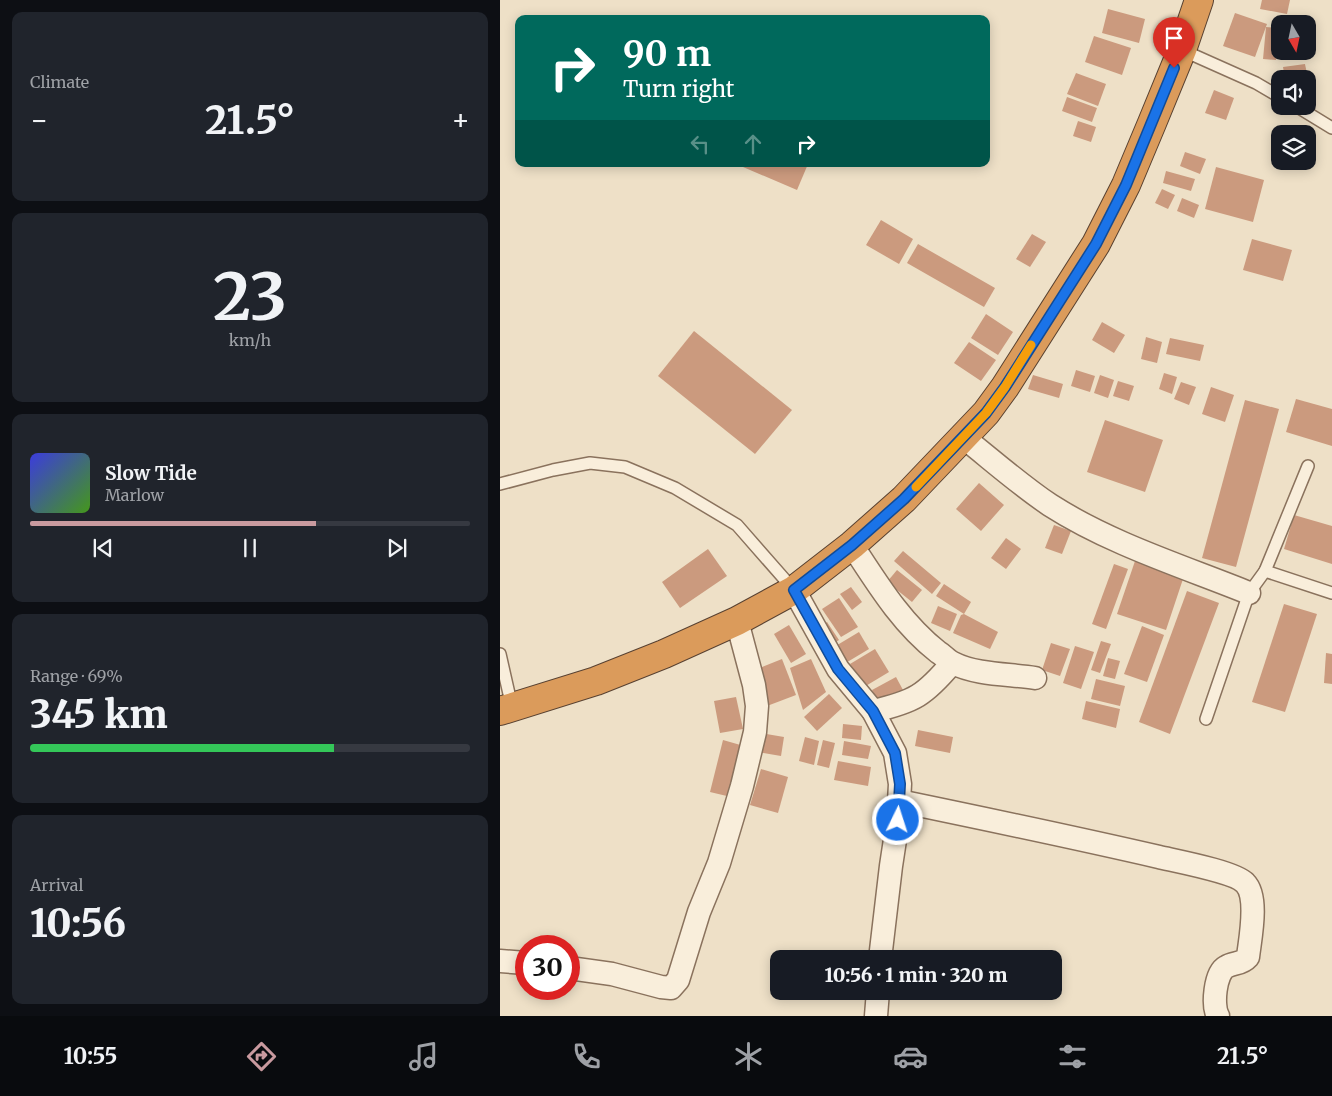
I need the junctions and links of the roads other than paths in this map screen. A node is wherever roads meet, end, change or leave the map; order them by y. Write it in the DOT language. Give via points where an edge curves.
graph roads {
  1 [pos="1199,0"];
  2 [pos="1182,50"];
  3 [pos="1271,91"];
  4 [pos="1311,115"];
  5 [pos="1332,128"];
  6 [pos="963,437"];
  7 [pos="1308,466"];
  8 [pos="500,484"];
  9 [pos="852,545"];
  10 [pos="1265,571"];
  11 [pos="794,590"];
  12 [pos="1249,593"];
  13 [pos="1332,593"];
  14 [pos="737,621"];
  15 [pos="500,654"];
  16 [pos="952,663"];
  17 [pos="1036,678"];
  18 [pos="506,709"];
  19 [pos="873,711"];
  20 [pos="1206,720"];
  21 [pos="899,801"];
  22 [pos="881,950"];
  23 [pos="500,960"];
  24 [pos="515,962"];
  25 [pos="580,970"];
  26 [pos="877,1000"];
  27 [pos="876,1016"];
  28 [pos="1217,1016"];
  1 -- 2 [label="highway"];
  2 -- 3 [label="lane"];
  2 -- 6 [label="highway" via="1126,185 1096,244 1005,387"];
  4 -- 5 [label="lane"];
  6 -- 9 [label="highway" via="904,499"];
  6 -- 12 [label="street" via="1050,504 1089,527"];
  7 -- 10 [label="lane"];
  8 -- 11 [label="lane" via="590,463 625,467 675,488 737,525"];
  9 -- 11 [label="highway"];
  9 -- 16 [label="street" via="904,619"];
  10 -- 12 [label="lane"];
  10 -- 13 [label="lane"];
  11 -- 14 [label="highway"];
  11 -- 19 [label="street" via="838,669"];
  12 -- 20 [label="lane"];
  14 -- 18 [label="highway" via="596,681"];
  14 -- 25 [label="street" via="758,706 755,732 719,862 678,980 671,988 661,988 612,974"];
  15 -- 18 [label="lane"];
  16 -- 17 [label="street" via="977,671"];
  16 -- 19 [label="street" via="933,686 921,694 899,705"];
  19 -- 21 [label="street" via="895,753"];
  21 -- 22 [label="street"];
  21 -- 28 [label="street" via="1212,869 1244,881 1249,887 1252,906 1248,957 1222,970 1215,996"];
  23 -- 24 [label="street"];
  26 -- 27 [label="street"];
}
